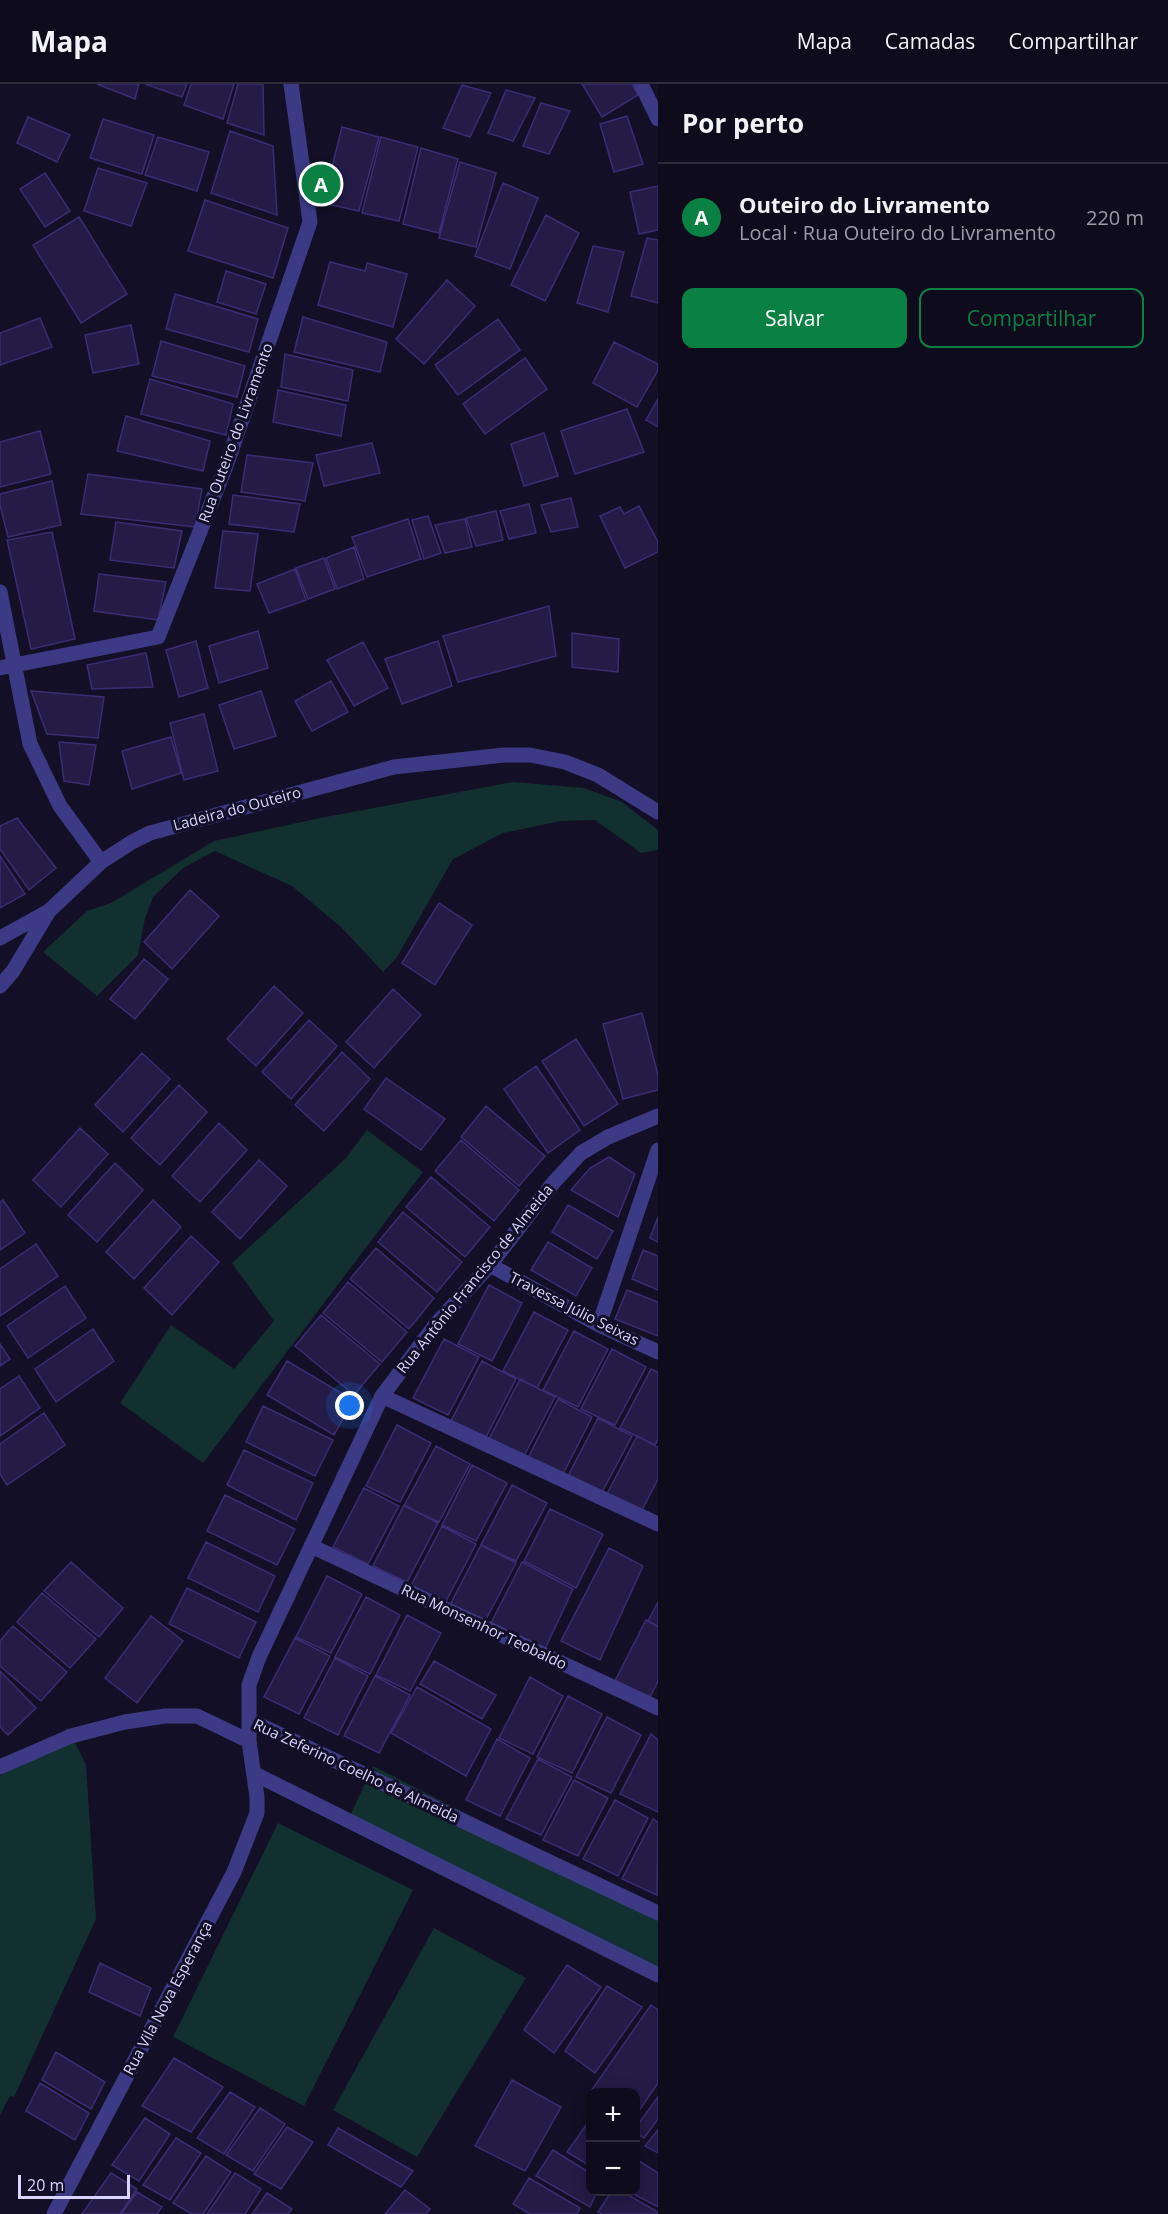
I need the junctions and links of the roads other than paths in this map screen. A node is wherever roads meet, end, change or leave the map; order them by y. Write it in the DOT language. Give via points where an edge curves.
graph roads {
  1 [pos="291,84"];
  2 [pos="641,84"];
  3 [pos="658,118"];
  4 [pos="0,592"];
  5 [pos="16,665"];
  6 [pos="0,668"];
  7 [pos="658,812"];
  8 [pos="101,862"];
  9 [pos="49,911"];
  10 [pos="0,938"];
  11 [pos="0,986"];
  12 [pos="658,1116"];
  13 [pos="658,1150"];
  14 [pos="490,1265"];
  15 [pos="599,1325"];
  16 [pos="658,1352"];
  17 [pos="382,1396"];
  18 [pos="658,1524"];
  19 [pos="311,1546"];
  20 [pos="658,1708"];
  21 [pos="249,1719"];
  22 [pos="249,1741"];
  23 [pos="0,1767"];
  24 [pos="255,1774"];
  25 [pos="658,1913"];
  26 [pos="658,1975"];
  27 [pos="54,2214"];
  1 -- 5 [label="street, Rua Outeiro do Livramento" via="310,222 226,466 158,637"];
  2 -- 3 [label="street"];
  4 -- 5 [label="street"];
  5 -- 6 [label="street"];
  5 -- 8 [label="street" via="30,744 37,761 60,806"];
  7 -- 8 [label="street, Ladeira do Outeiro" via="598,775 565,762 504,755 394,767 190,821 150,833"];
  8 -- 9 [label="street, Ladeira do Outeiro"];
  9 -- 10 [label="street"];
  9 -- 11 [label="street"];
  12 -- 14 [label="street, Rua Antônio Francisco de Almeida" via="581,1153"];
  13 -- 15 [label="street"];
  14 -- 15 [label="street, Travessa Júlio Seixas"];
  14 -- 17 [label="street, Rua Antônio Francisco de Almeida" via="435,1324"];
  15 -- 16 [label="street, Travessa Júlio Seixas"];
  17 -- 18 [label="street"];
  17 -- 19 [label="street, Rua Antônio Francisco de Almeida"];
  19 -- 20 [label="street, Rua Monsenhor Teobaldo"];
  19 -- 21 [label="street, Rua Antônio Francisco de Almeida" via="249,1685"];
  21 -- 22 [label="street, Rua Zeferino Coelho de Almeida"];
  21 -- 25 [label="street, Rua Zeferino Coelho de Almeida"];
  22 -- 23 [label="street" via="197,1716 165,1716 71,1736"];
  22 -- 24 [label="street, Rua Zeferino Coelho de Almeida"];
  24 -- 26 [label="street"];
  24 -- 27 [label="street, Rua Vila Nova Esperança" via="257,1813 234,1872"];
}
